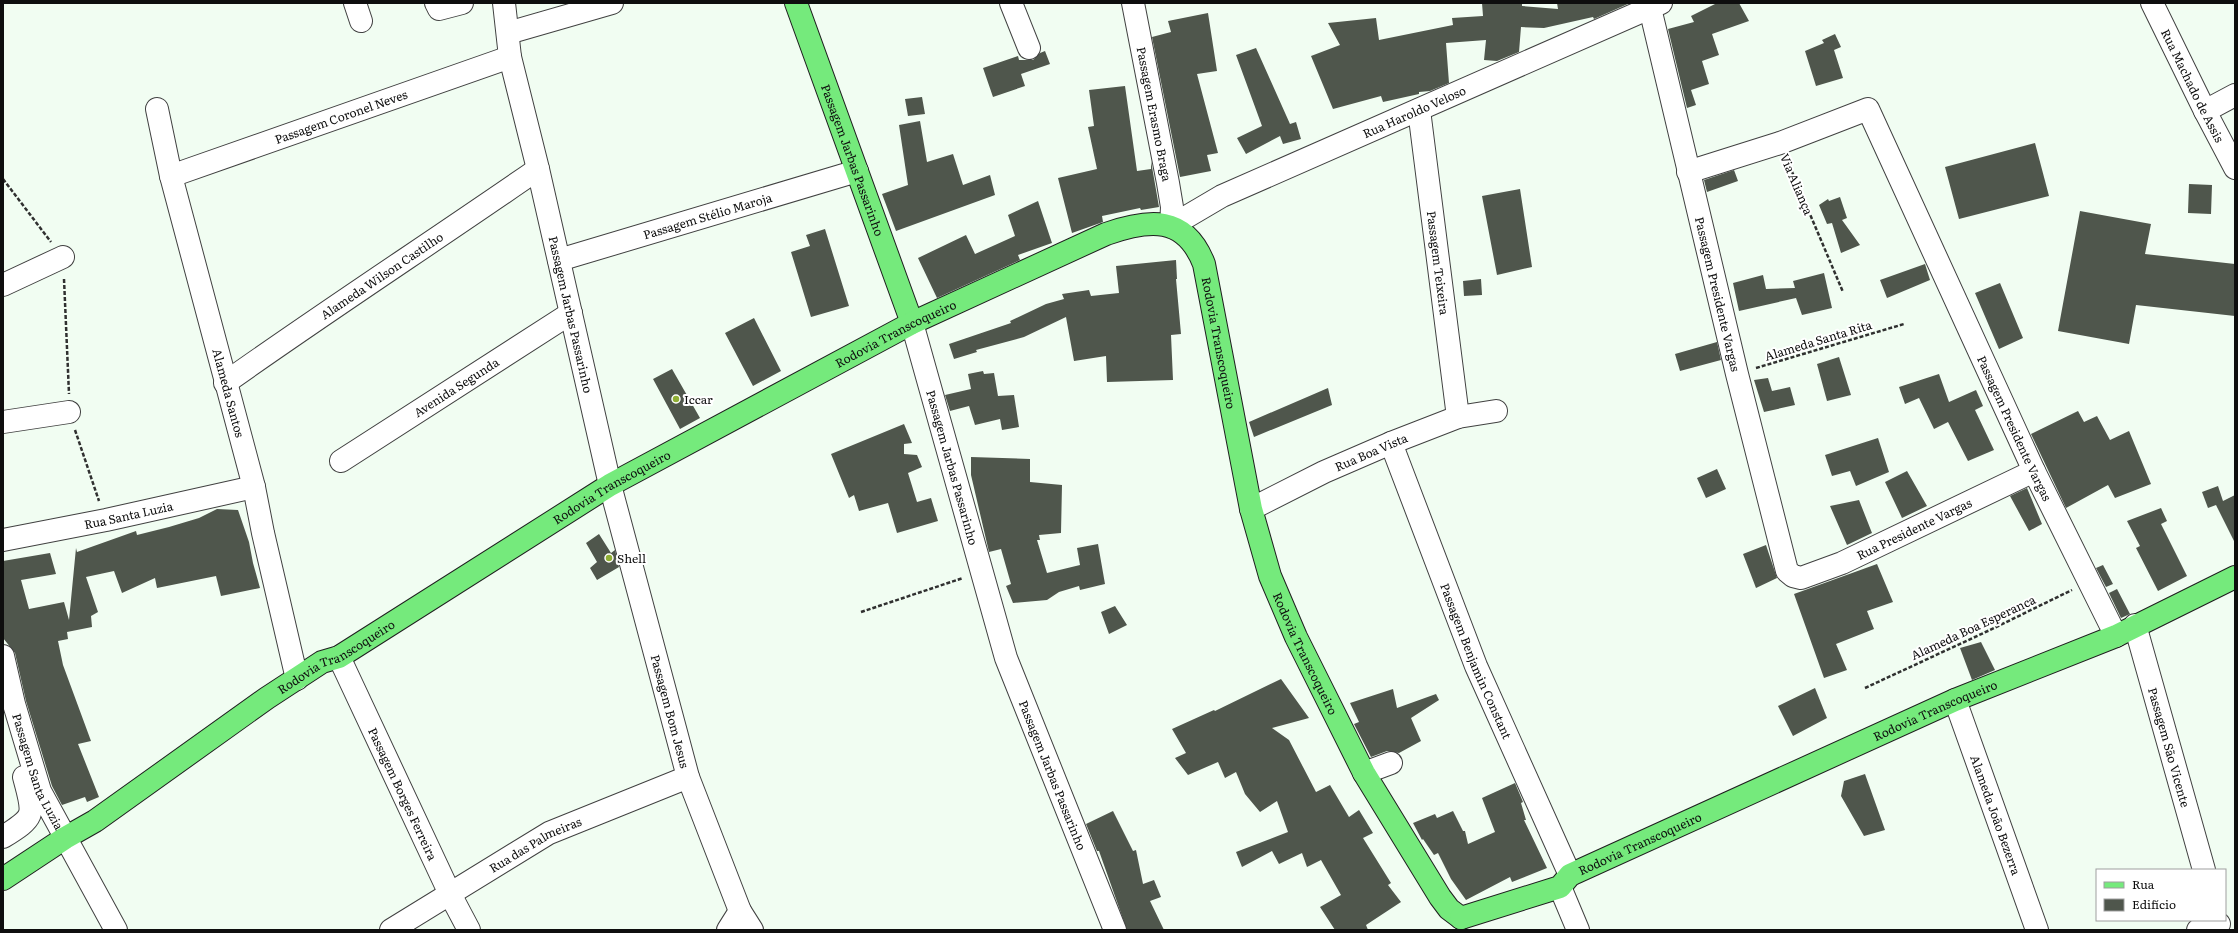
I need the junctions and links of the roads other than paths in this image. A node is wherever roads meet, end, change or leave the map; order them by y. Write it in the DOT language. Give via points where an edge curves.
graph roads {
  1 [pos="436,3"];
  2 [pos="462,3"];
  3 [pos="504,3"];
  4 [pos="612,3"];
  5 [pos="796,3"];
  6 [pos="1011,3"];
  7 [pos="1133,3"];
  8 [pos="2156,4"];
  9 [pos="1656,6"];
  10 [pos="508,34"];
  11 [pos="1029,48"];
  12 [pos="510,57"];
  13 [pos="2235,95"];
  14 [pos="157,108"];
  15 [pos="1419,110"];
  16 [pos="2204,111"];
  17 [pos="1780,143"];
  18 [pos="2235,168"];
  19 [pos="538,170"];
  20 [pos="857,171"];
  21 [pos="1688,172"];
  22 [pos="171,176"];
  23 [pos="1170,226"];
  24 [pos="63,257"];
  25 [pos="559,260"];
  26 [pos="3,285"];
  27 [pos="571,313"];
  28 [pos="912,323"];
  29 [pos="225,383"];
  30 [pos="1496,411"];
  31 [pos="69,412"];
  32 [pos="1458,417"];
  33 [pos="3,422"];
  34 [pos="1391,443"];
  35 [pos="341,461"];
  36 [pos="2034,471"];
  37 [pos="610,484"];
  38 [pos="254,487"];
  39 [pos="1251,509"];
  40 [pos="3,540"];
  41 [pos="1793,576"];
  42 [pos="2235,577"];
  43 [pos="2135,625"];
  44 [pos="2116,636"];
  45 [pos="3,656"];
  46 [pos="339,657"];
  47 [pos="297,679"];
  48 [pos="3,697"];
  49 [pos="1955,700"];
  50 [pos="1390,763"];
  51 [pos="1364,773"];
  52 [pos="688,777"];
  53 [pos="3,837"];
  54 [pos="65,838"];
  55 [pos="2204,869"];
  56 [pos="3,879"];
  57 [pos="1565,881"];
  58 [pos="450,894"];
  59 [pos="740,911"];
  60 [pos="1458,924"];
  61 [pos="116,930"];
  62 [pos="391,930"];
  63 [pos="469,930"];
  64 [pos="728,930"];
  65 [pos="752,930"];
  66 [pos="1115,930"];
  67 [pos="1578,930"];
  68 [pos="2037,930"];
  1 -- 2 [label="street" via="439,9"];
  3 -- 10 [label="street, Passagem Jarbas Passarinho"];
  4 -- 10 [label="street"];
  5 -- 20 [label="main road, Passagem Jarbas Passarinho"];
  6 -- 11 [label="street"];
  7 -- 23 [label="street, Passagem Erasmo Braga" via="1172,207"];
  8 -- 16 [label="street, Rua Machado de Assis"];
  9 -- 15 [label="street, Rua Haroldo Veloso"];
  9 -- 21 [label="street, Passagem Presidente Vargas"];
  10 -- 12 [label="street, Passagem Jarbas Passarinho"];
  12 -- 19 [label="street, Passagem Jarbas Passarinho"];
  12 -- 22 [label="street, Passagem Coronel Neves"];
  13 -- 16 [label="street"];
  14 -- 22 [label="street, Alameda Santos"];
  15 -- 23 [label="street, Rua Haroldo Veloso" via="1222,196"];
  15 -- 32 [label="street, Passagem Teixeira"];
  16 -- 18 [label="street, Rua Machado de Assis"];
  17 -- 21 [label="street, Via Aliança"];
  17 -- 36 [label="street, Passagem Presidente Vargas" via="1868,109"];
  19 -- 25 [label="street, Passagem Jarbas Passarinho"];
  19 -- 29 [label="street, Alameda Wilson Castilho" via="318,316"];
  20 -- 25 [label="street, Passagem Stélio Maroja"];
  20 -- 28 [label="main road, Passagem Jarbas Passarinho"];
  21 -- 41 [label="street, Passagem Presidente Vargas" via="1783,562"];
  22 -- 29 [label="street, Alameda Santos"];
  23 -- 28 [label="main road, Rodovia Transcoqueiro" via="1151,223 1131,225 1106,234"];
  23 -- 39 [label="main road, Rodovia Transcoqueiro" via="1188,237 1198,249 1204,264"];
  24 -- 26 [label="street"];
  25 -- 27 [label="street, Passagem Jarbas Passarinho"];
  27 -- 35 [label="street, Avenida Segunda"];
  27 -- 37 [label="street, Passagem Jarbas Passarinho"];
  28 -- 37 [label="main road, Rodovia Transcoqueiro"];
  28 -- 66 [label="street, Passagem Jarbas Passarinho" via="1006,658"];
  29 -- 38 [label="street, Alameda Santos"];
  30 -- 32 [label="street, Rua Boa Vista"];
  31 -- 33 [label="street"];
  32 -- 34 [label="street, Rua Boa Vista"];
  34 -- 39 [label="street, Rua Boa Vista" via="1324,472"];
  34 -- 57 [label="street, Passagem Benjamin Constant" via="1476,666"];
  36 -- 41 [label="street, Rua Presidente Vargas" via="1842,563 1805,577"];
  36 -- 44 [label="street, Passagem Presidente Vargas"];
  37 -- 46 [label="main road, Rodovia Transcoqueiro"];
  37 -- 52 [label="street, Passagem Bom Jesus"];
  38 -- 40 [label="street, Rua Santa Luzia"];
  38 -- 47 [label="street, Alameda Santos"];
  39 -- 51 [label="main road, Rodovia Transcoqueiro" via="1272,583"];
  42 -- 43 [label="main road, Rodovia Transcoqueiro"];
  43 -- 44 [label="main road, Rodovia Transcoqueiro"];
  43 -- 55 [label="street, Passagem São Vicente"];
  44 -- 49 [label="main road, Rodovia Transcoqueiro"];
  45 -- 54 [label="street, Passagem Santa Luzia" via="14,704 40,791"];
  46 -- 47 [label="main road, Rodovia Transcoqueiro" via="322,662"];
  46 -- 58 [label="street, Passagem Borges Ferreira"];
  47 -- 54 [label="main road, Rodovia Transcoqueiro" via="101,817"];
  48 -- 53 [label="street" via="31,805 30,817 24,824"];
  49 -- 57 [label="main road, Rodovia Transcoqueiro"];
  49 -- 68 [label="street, Alameda João Bezerra"];
  50 -- 51 [label="street"];
  51 -- 60 [label="main road, Rodovia Transcoqueiro"];
  52 -- 58 [label="street, Rua das Palmeiras" via="549,833"];
  52 -- 59 [label="street, Passagem Bom Jesus"];
  54 -- 56 [label="main road, Rodovia Transcoqueiro"];
  54 -- 61 [label="street, Passagem Santa Luzia"];
  57 -- 60 [label="main road, Rodovia Transcoqueiro"];
  57 -- 67 [label="street, Passagem Benjamin Constant"];
  58 -- 62 [label="street, Rua das Palmeiras"];
  58 -- 63 [label="street, Passagem Borges Ferreira"];
  59 -- 64 [label="street"];
  59 -- 65 [label="street, Passagem Bom Jesus"];
}
